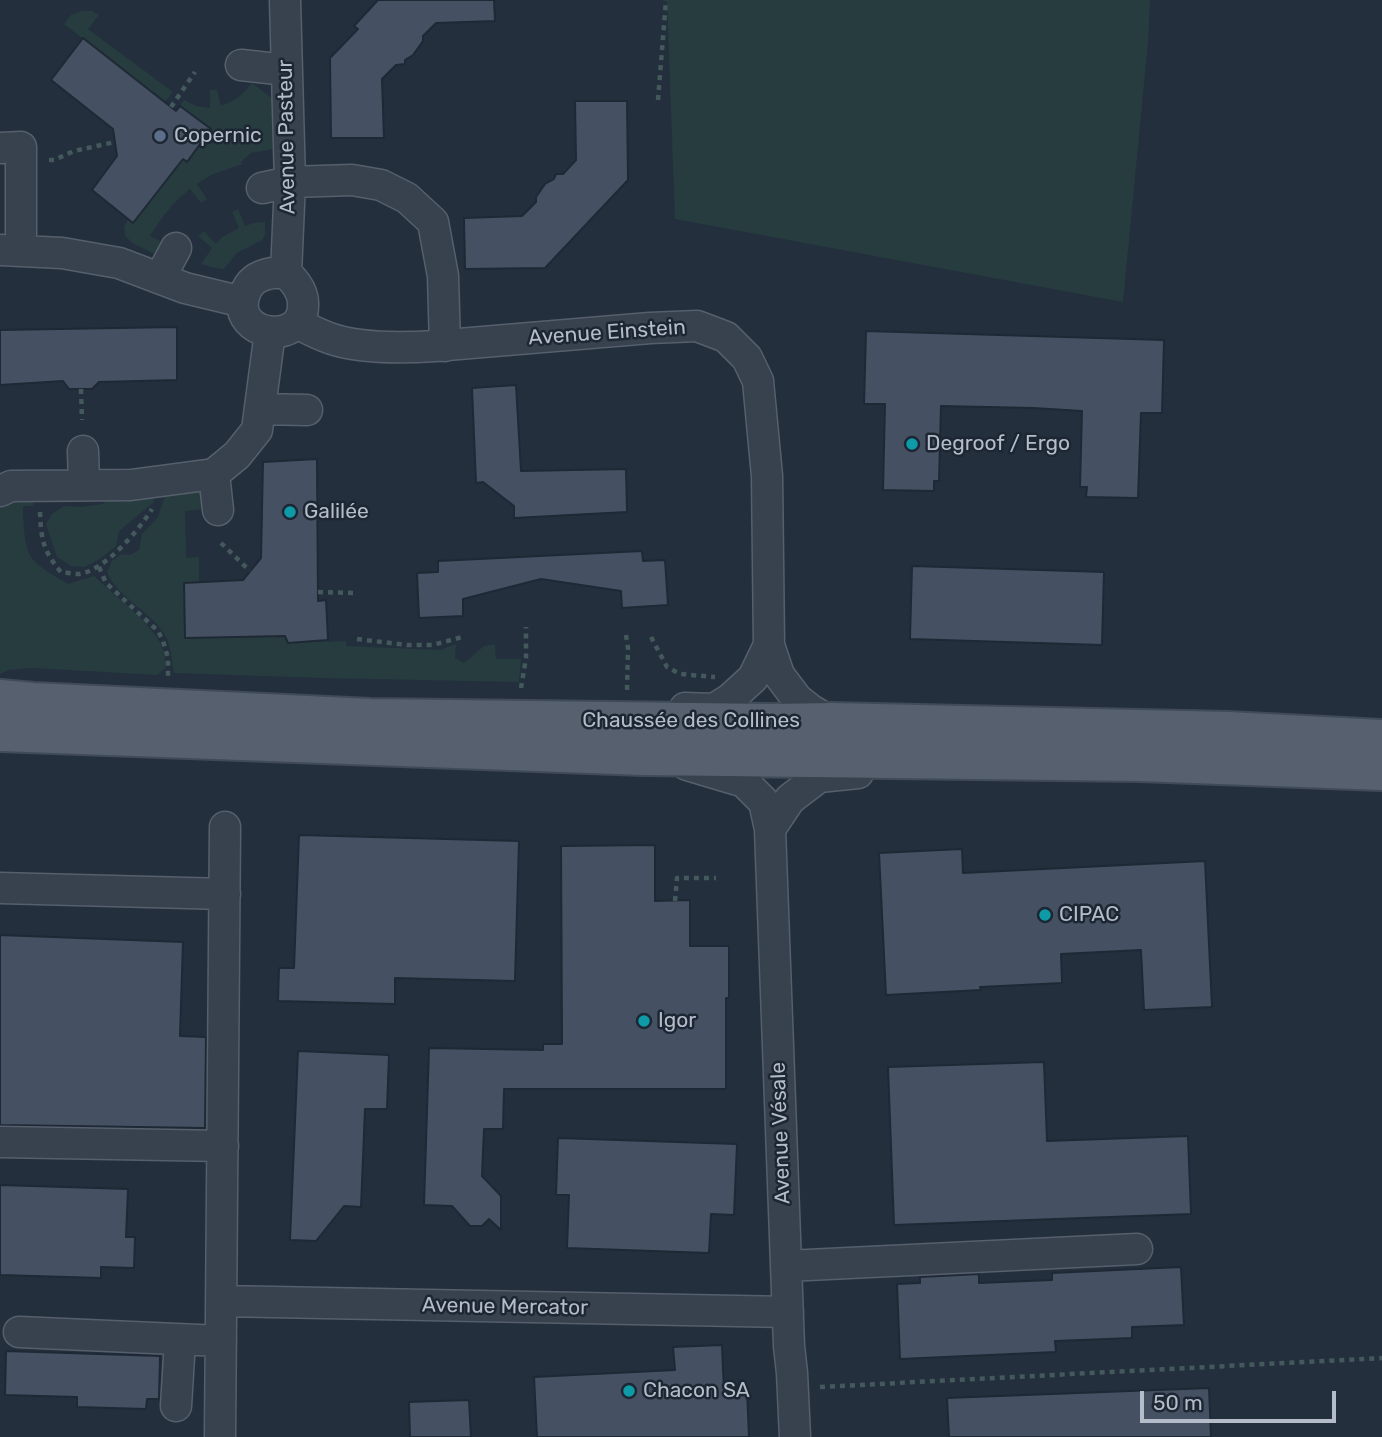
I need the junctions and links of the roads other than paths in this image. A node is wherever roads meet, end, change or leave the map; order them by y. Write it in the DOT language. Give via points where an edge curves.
graph roads {
  1 [pos="285,0"];
  2 [pos="241,65"];
  3 [pos="286,70"];
  4 [pos="11,153"];
  5 [pos="276,185"];
  6 [pos="176,248"];
  7 [pos="11,251"];
  8 [pos="286,274"];
  9 [pos="160,278"];
  10 [pos="243,302"];
  11 [pos="283,328"];
  12 [pos="445,346"];
  13 [pos="260,409"];
  14 [pos="307,411"];
  15 [pos="83,451"];
  16 [pos="214,474"];
  17 [pos="84,485"];
  18 [pos="0,491"];
  19 [pos="218,510"];
  20 [pos="769,645"];
  21 [pos="0,699"];
  22 [pos="370,718"];
  23 [pos="831,722"];
  24 [pos="0,732"];
  25 [pos="1382,739"];
  26 [pos="643,756"];
  27 [pos="1140,762"];
  28 [pos="1382,771"];
  29 [pos="225,827"];
  30 [pos="770,829"];
  31 [pos="0,888"];
  32 [pos="225,894"];
  33 [pos="0,1142"];
  34 [pos="223,1146"];
  35 [pos="1137,1249"];
  36 [pos="787,1266"];
  37 [pos="222,1301"];
  38 [pos="788,1312"];
  39 [pos="19,1332"];
  40 [pos="180,1340"];
  41 [pos="221,1341"];
  42 [pos="176,1406"];
  43 [pos="220,1437"];
  44 [pos="795,1437"];
  1 -- 3 [label="street, Avenue Pasteur"];
  2 -- 3 [label="street"];
  3 -- 5 [label="street, Avenue Pasteur"];
  4 -- 7 [label="street"];
  5 -- 8 [label="street, Avenue Pasteur"];
  5 -- 12 [label="street" via="352,180 381,185 407,198 433,222 443,276"];
  6 -- 9 [label="street"];
  7 -- 9 [label="street" via="108,261"];
  8 -- 10 [label="street" via="261,275 251,282"];
  8 -- 11 [label="street" via="295,281 304,303 302,315"];
  9 -- 10 [label="street"];
  10 -- 11 [label="street, Avenue Einstein" via="250,323"];
  11 -- 12 [label="street, Avenue Einstein" via="350,343"];
  11 -- 13 [label="street"];
  12 -- 20 [label="street, Avenue Einstein" via="697,326 726,337 747,358 758,381 767,476"];
  13 -- 14 [label="street"];
  13 -- 16 [label="street" via="257,430"];
  15 -- 17 [label="street"];
  16 -- 17 [label="street" via="131,485"];
  16 -- 19 [label="street"];
  17 -- 18 [label="street" via="10,486"];
  20 -- 22 [label="street, Avenue Einstein" via="753,678 714,709 421,701"];
  20 -- 23 [label="street, Avenue Einstein" via="779,675 797,699"];
  21 -- 22 [label="main road, Chaussée des Collines"];
  22 -- 23 [label="main road, Chaussée des Collines"];
  23 -- 25 [label="main road, Chaussée des Collines"];
  24 -- 26 [label="main road, Chaussée des Collines"];
  26 -- 27 [label="main road, Chaussée des Collines"];
  26 -- 30 [label="street, Avenue Vésale" via="744,782 765,802"];
  27 -- 28 [label="main road, Chaussée des Collines"];
  27 -- 30 [label="street" via="1069,778 863,773 819,777 790,799"];
  29 -- 32 [label="street"];
  30 -- 36 [label="street, Avenue Vésale"];
  31 -- 32 [label="street"];
  32 -- 34 [label="street"];
  33 -- 34 [label="street"];
  34 -- 37 [label="street"];
  35 -- 36 [label="street"];
  36 -- 38 [label="street, Avenue Vésale"];
  37 -- 38 [label="street, Avenue Mercator"];
  37 -- 41 [label="street"];
  38 -- 44 [label="street, Avenue Vésale"];
  39 -- 40 [label="street"];
  40 -- 41 [label="street"];
  40 -- 42 [label="street"];
  41 -- 43 [label="street"];
}
